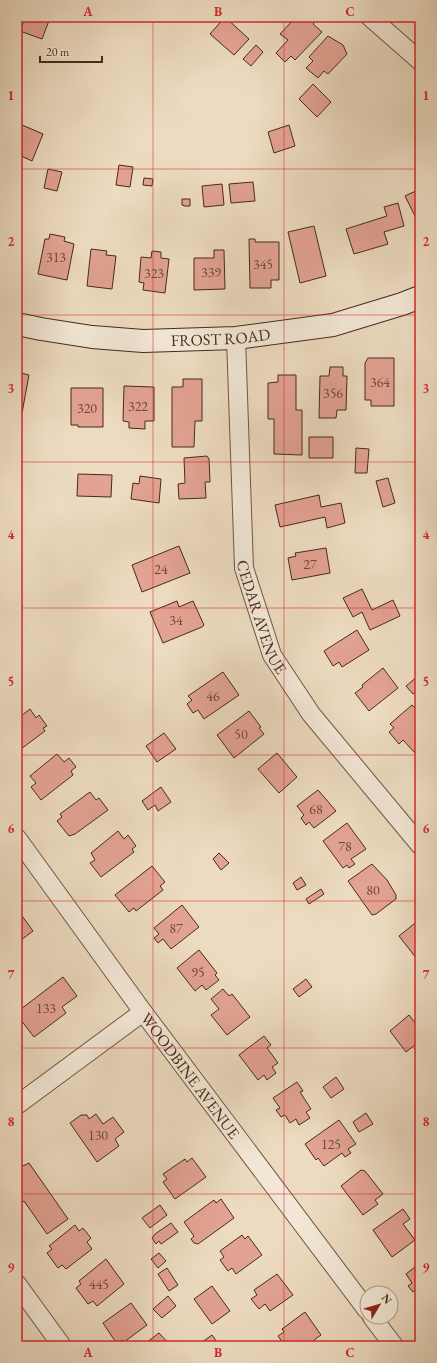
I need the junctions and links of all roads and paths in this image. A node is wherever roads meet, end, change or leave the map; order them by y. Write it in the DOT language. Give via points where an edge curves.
graph roads {
  1 [pos="370,17"];
  2 [pos="420,61"];
  3 [pos="420,297"];
  4 [pos="17,324"];
  5 [pos="236,338"];
  6 [pos="17,838"];
  7 [pos="420,845"];
  8 [pos="143,1012"];
  9 [pos="17,1104"];
  10 [pos="17,1284"];
  11 [pos="359,1299"];
  12 [pos="378,1325"];
  13 [pos="62,1346"];
  14 [pos="394,1346"];
  1 -- 2 [label="street"];
  3 -- 5 [label="main road, FROST ROAD" via="333,325"];
  4 -- 5 [label="main road, FROST ROAD" via="92,337 143,342"];
  5 -- 7 [label="street, CEDAR AVENUE" via="244,568 272,655 311,714"];
  6 -- 8 [label="street, WOODBINE AVENUE"];
  8 -- 9 [label="street"];
  8 -- 11 [label="street, WOODBINE AVENUE"];
  10 -- 13 [label="street"];
  12 -- 14 [label="street"];
}
